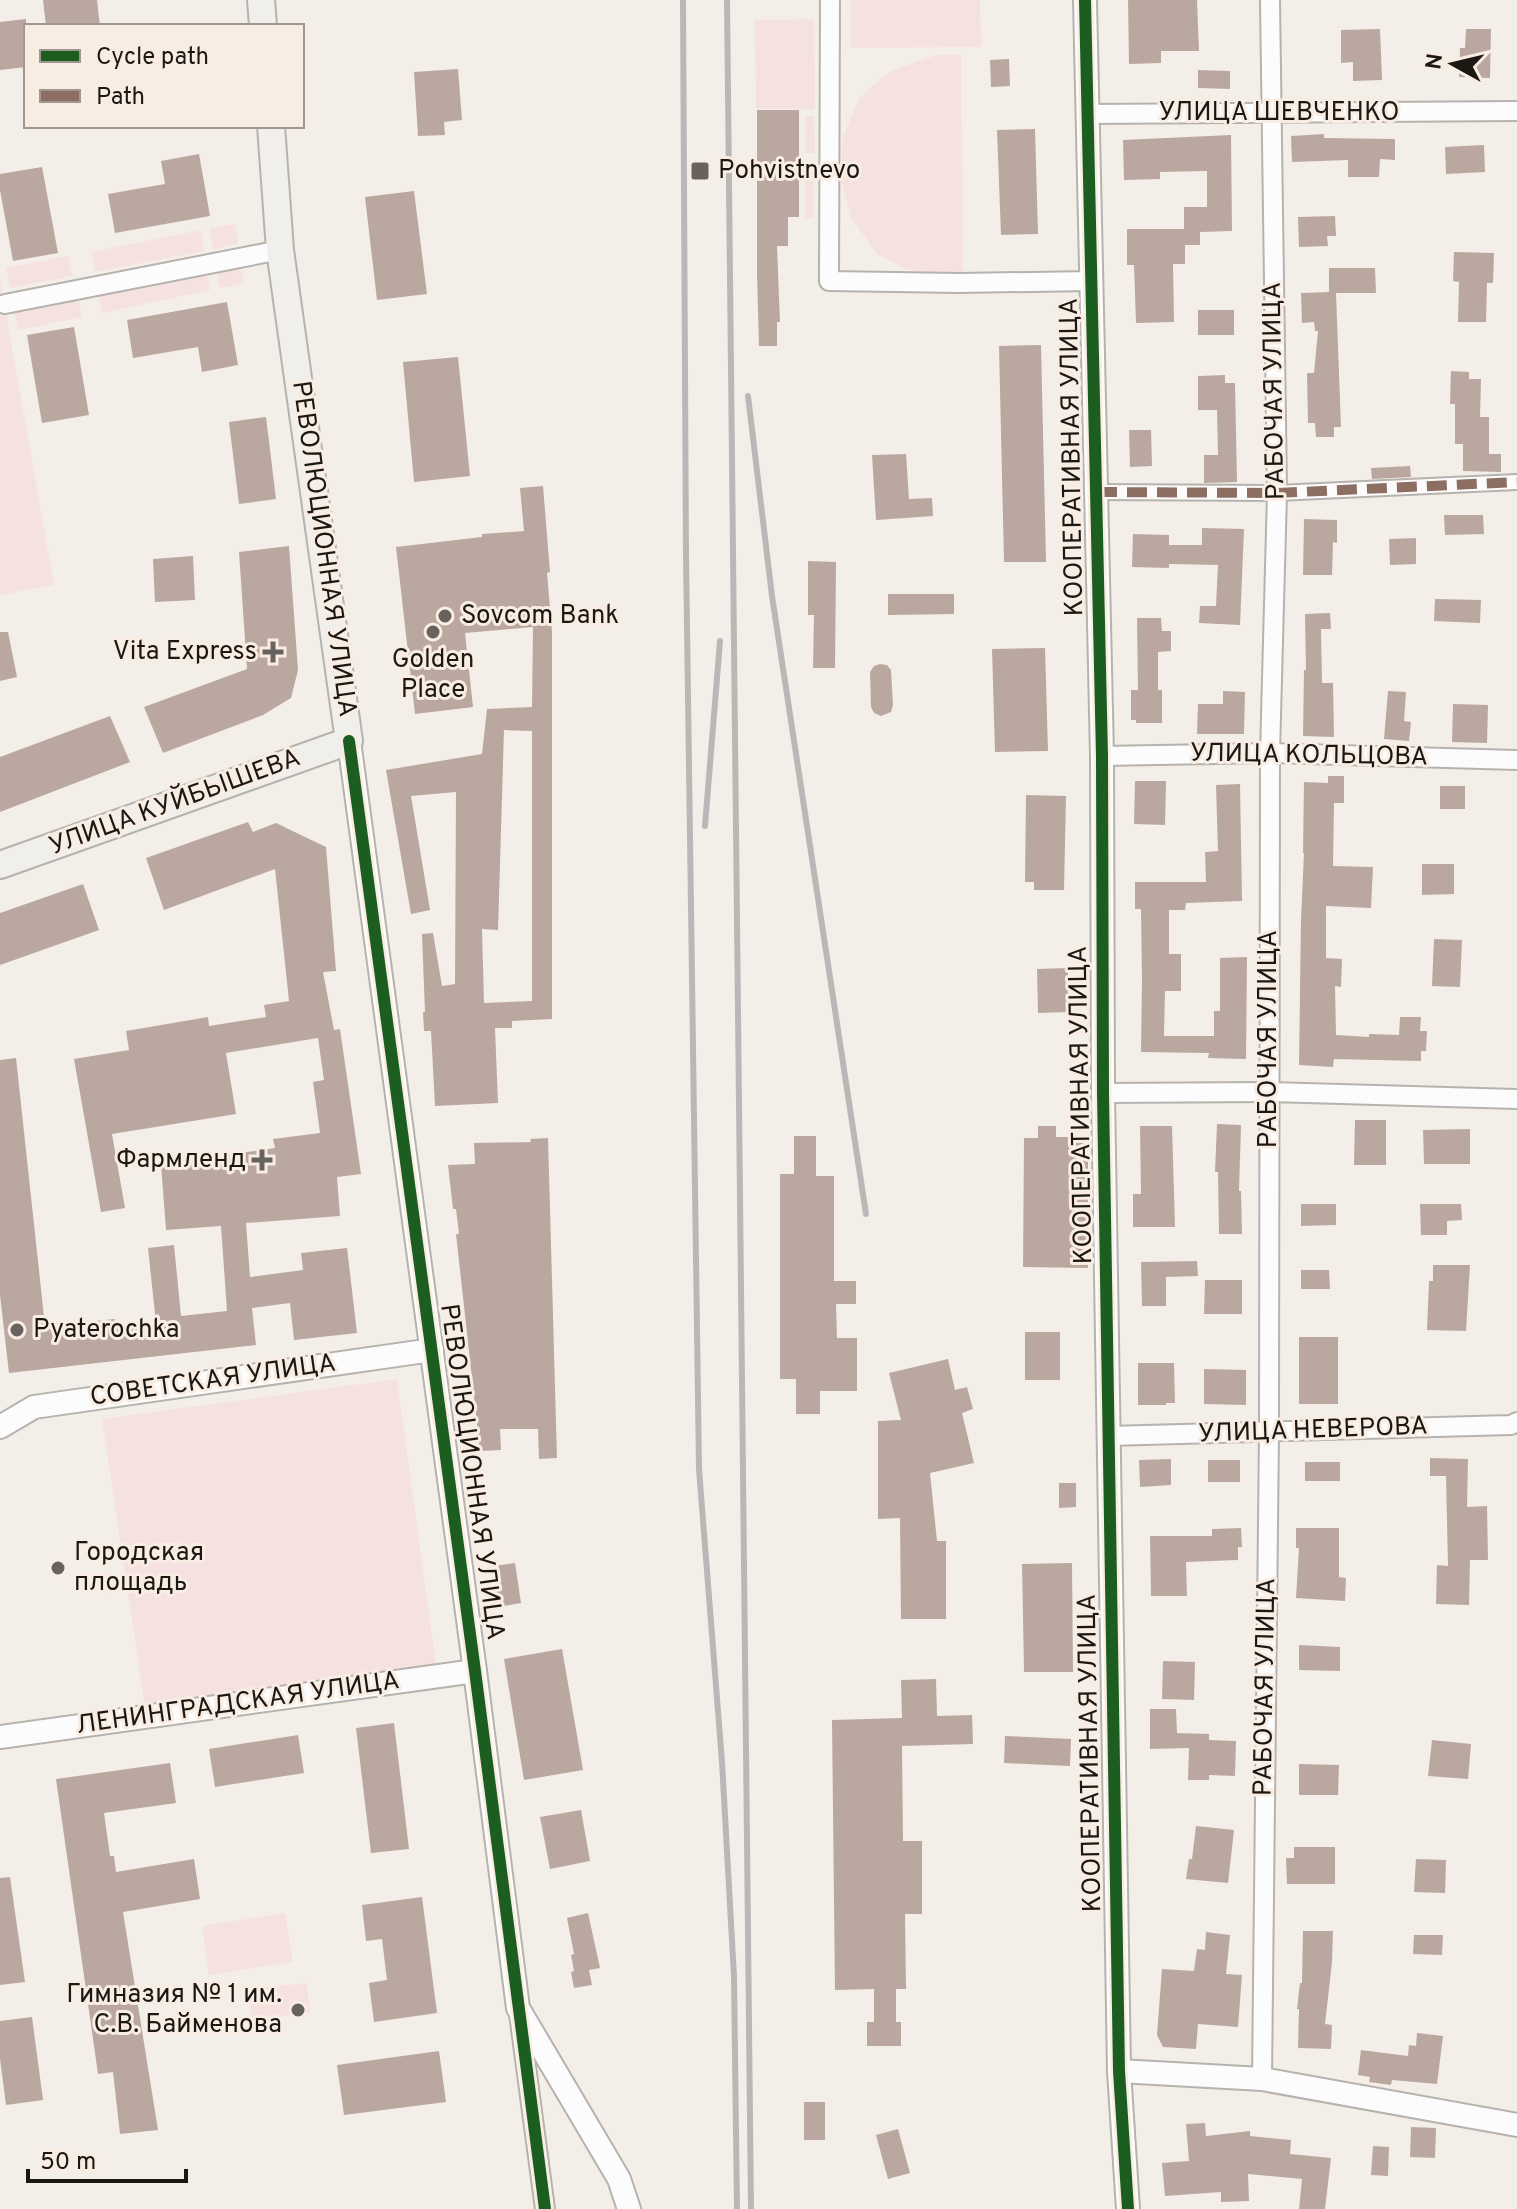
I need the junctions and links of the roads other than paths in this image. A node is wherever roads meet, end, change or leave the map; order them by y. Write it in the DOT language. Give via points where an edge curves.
graph roads {
  1 [pos="261,0"];
  2 [pos="830,0"];
  3 [pos="1085,0"];
  4 [pos="1270,0"];
  5 [pos="263,24"];
  6 [pos="1517,111"];
  7 [pos="1271,113"];
  8 [pos="1088,114"];
  9 [pos="271,128"];
  10 [pos="280,250"];
  11 [pos="1091,281"];
  12 [pos="5,304"];
  13 [pos="1517,482"];
  14 [pos="1097,492"];
  15 [pos="1277,493"];
  16 [pos="349,741"];
  17 [pos="1270,753"];
  18 [pos="1102,756"];
  19 [pos="1517,760"];
  20 [pos="0,865"];
  21 [pos="1269,1092"];
  22 [pos="1103,1093"];
  23 [pos="1517,1099"];
  24 [pos="432,1350"];
  25 [pos="1517,1422"];
  26 [pos="0,1427"];
  27 [pos="1269,1433"];
  28 [pos="1108,1436"];
  29 [pos="475,1671"];
  30 [pos="0,1737"];
  31 [pos="518,2008"];
  32 [pos="1119,2071"];
  33 [pos="1262,2079"];
  34 [pos="1517,2125"];
  35 [pos="545,2209"];
  36 [pos="629,2209"];
  37 [pos="1128,2209"];
  1 -- 5 [label="main road"];
  2 -- 11 [label="street" via="829,281"];
  3 -- 8 [label="street, КООПЕРАТИВНАЯ УЛИЦА"];
  4 -- 7 [label="street, РАБОЧАЯ УЛИЦА"];
  6 -- 7 [label="street, УЛИЦА ШЕВЧЕНКО"];
  7 -- 8 [label="street, УЛИЦА ШЕВЧЕНКО"];
  7 -- 15 [label="street, РАБОЧАЯ УЛИЦА"];
  8 -- 11 [label="street, КООПЕРАТИВНАЯ УЛИЦА"];
  9 -- 10 [label="main road, РЕВОЛЮЦИОННАЯ УЛИЦА"];
  10 -- 12 [label="street"];
  10 -- 16 [label="main road, РЕВОЛЮЦИОННАЯ УЛИЦА"];
  11 -- 14 [label="street, КООПЕРАТИВНАЯ УЛИЦА"];
  13 -- 15 [label="street"];
  14 -- 15 [label="street"];
  14 -- 18 [label="street, КООПЕРАТИВНАЯ УЛИЦА"];
  15 -- 17 [label="street, РАБОЧАЯ УЛИЦА"];
  16 -- 20 [label="main road, УЛИЦА КУЙБЫШЕВА"];
  16 -- 24 [label="street, РЕВОЛЮЦИОННАЯ УЛИЦА"];
  17 -- 18 [label="street, УЛИЦА КОЛЬЦОВА"];
  17 -- 19 [label="street, УЛИЦА КОЛЬЦОВА"];
  17 -- 21 [label="street, РАБОЧАЯ УЛИЦА"];
  18 -- 22 [label="street, КООПЕРАТИВНАЯ УЛИЦА"];
  21 -- 22 [label="street"];
  21 -- 23 [label="street"];
  21 -- 27 [label="street, РАБОЧАЯ УЛИЦА"];
  22 -- 28 [label="street, КООПЕРАТИВНАЯ УЛИЦА"];
  24 -- 26 [label="street, СОВЕТСКАЯ УЛИЦА" via="34,1407"];
  24 -- 29 [label="street, РЕВОЛЮЦИОННАЯ УЛИЦА"];
  25 -- 27 [label="street, УЛИЦА НЕВЕРОВА"];
  27 -- 28 [label="street, УЛИЦА НЕВЕРОВА"];
  27 -- 33 [label="street, РАБОЧАЯ УЛИЦА"];
  28 -- 32 [label="street, КООПЕРАТИВНАЯ УЛИЦА"];
  29 -- 30 [label="street, ЛЕНИНГРАДСКАЯ УЛИЦА"];
  29 -- 31 [label="street, РЕВОЛЮЦИОННАЯ УЛИЦА"];
  31 -- 35 [label="street, РЕВОЛЮЦИОННАЯ УЛИЦА"];
  31 -- 36 [label="street" via="619,2179"];
  32 -- 33 [label="street"];
  32 -- 37 [label="street, КООПЕРАТИВНАЯ УЛИЦА"];
  33 -- 34 [label="street"];
}
